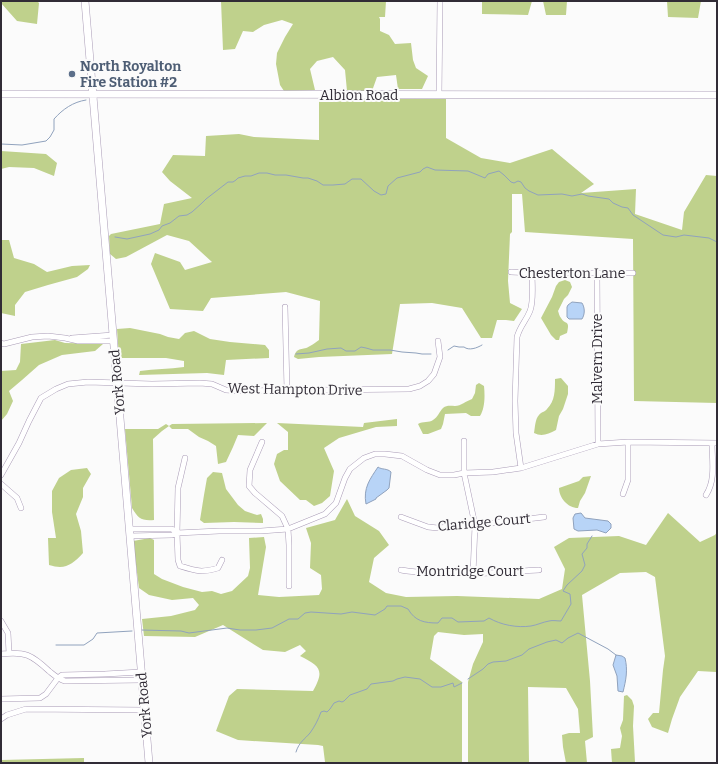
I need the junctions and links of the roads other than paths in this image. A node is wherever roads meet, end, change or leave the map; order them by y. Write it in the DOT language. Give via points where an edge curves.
graph roads {
  1 [pos="85,1"];
  2 [pos="440,1"];
  3 [pos="1,94"];
  4 [pos="92,94"];
  5 [pos="439,95"];
  6 [pos="717,95"];
  7 [pos="511,272"];
  8 [pos="532,273"];
  9 [pos="597,273"];
  10 [pos="633,273"];
  11 [pos="285,307"];
  12 [pos="113,338"];
  13 [pos="438,341"];
  14 [pos="1,343"];
  15 [pos="117,383"];
  16 [pos="287,390"];
  17 [pos="464,441"];
  18 [pos="262,442"];
  19 [pos="628,442"];
  20 [pos="714,443"];
  21 [pos="598,444"];
  22 [pos="185,458"];
  23 [pos="521,468"];
  24 [pos="464,473"];
  25 [pos="1,475"];
  26 [pos="1,484"];
  27 [pos="623,494"];
  28 [pos="706,495"];
  29 [pos="22,508"];
  30 [pos="544,517"];
  31 [pos="401,518"];
  32 [pos="474,525"];
  33 [pos="288,528"];
  34 [pos="130,532"];
  35 [pos="177,532"];
  36 [pos="222,560"];
  37 [pos="401,570"];
  38 [pos="539,570"];
  39 [pos="474,574"];
  40 [pos="289,586"];
  41 [pos="1,621"];
  42 [pos="9,653"];
  43 [pos="1,654"];
  44 [pos="141,672"];
  45 [pos="58,678"];
  46 [pos="141,680"];
  47 [pos="1,698"];
  48 [pos="144,710"];
  49 [pos="1,719"];
  50 [pos="149,763"];
  1 -- 4 [label="street, York Road"];
  2 -- 5 [label="street"];
  3 -- 4 [label="street, Albion Road"];
  4 -- 5 [label="street, Albion Road"];
  4 -- 12 [label="street, York Road"];
  5 -- 6 [label="street, Albion Road"];
  7 -- 8 [label="street, Chesterton Lane"];
  8 -- 9 [label="street, Chesterton Lane"];
  8 -- 23 [label="street" via="530,310 517,337 515,401"];
  9 -- 10 [label="street, Chesterton Lane"];
  9 -- 21 [label="street, Malvern Drive"];
  11 -- 16 [label="street"];
  12 -- 14 [label="street" via="32,336"];
  12 -- 15 [label="street, York Road"];
  13 -- 16 [label="street, West Hampton Drive" via="440,357 434,374 428,382 409,390"];
  15 -- 16 [label="street, West Hampton Drive" via="200,383 212,384 226,390"];
  15 -- 25 [label="street, West Hampton Drive" via="68,384 41,398"];
  15 -- 34 [label="street, York Road"];
  17 -- 24 [label="street"];
  18 -- 33 [label="street" via="250,470 249,486 282,516"];
  19 -- 20 [label="street"];
  19 -- 21 [label="street"];
  19 -- 27 [label="street" via="628,480"];
  20 -- 28 [label="street" via="712,479"];
  21 -- 23 [label="street"];
  22 -- 35 [label="street" via="178,488"];
  23 -- 24 [label="street"];
  24 -- 32 [label="street"];
  24 -- 33 [label="street" via="440,475 402,456 375,454 364,458 350,469 336,503 325,514"];
  26 -- 29 [label="street" via="17,498"];
  30 -- 32 [label="street, Claridge Court"];
  31 -- 32 [label="street, Claridge Court" via="438,528"];
  32 -- 39 [label="street"];
  33 -- 35 [label="street" via="261,531"];
  33 -- 40 [label="street"];
  34 -- 35 [label="street" via="172,529"];
  34 -- 44 [label="street, York Road"];
  35 -- 36 [label="street" via="180,566 195,571 208,571 218,568"];
  37 -- 39 [label="street, Montridge Court"];
  38 -- 39 [label="street, Montridge Court"];
  41 -- 42 [label="street" via="8,633"];
  42 -- 43 [label="street"];
  42 -- 45 [label="street" via="30,656"];
  44 -- 45 [label="street" via="62,675"];
  44 -- 46 [label="street, York Road"];
  45 -- 46 [label="street" via="65,681"];
  45 -- 47 [label="street" via="40,698"];
  46 -- 48 [label="street, York Road"];
  48 -- 49 [label="street" via="26,709"];
  48 -- 50 [label="street, York Road"];
}
